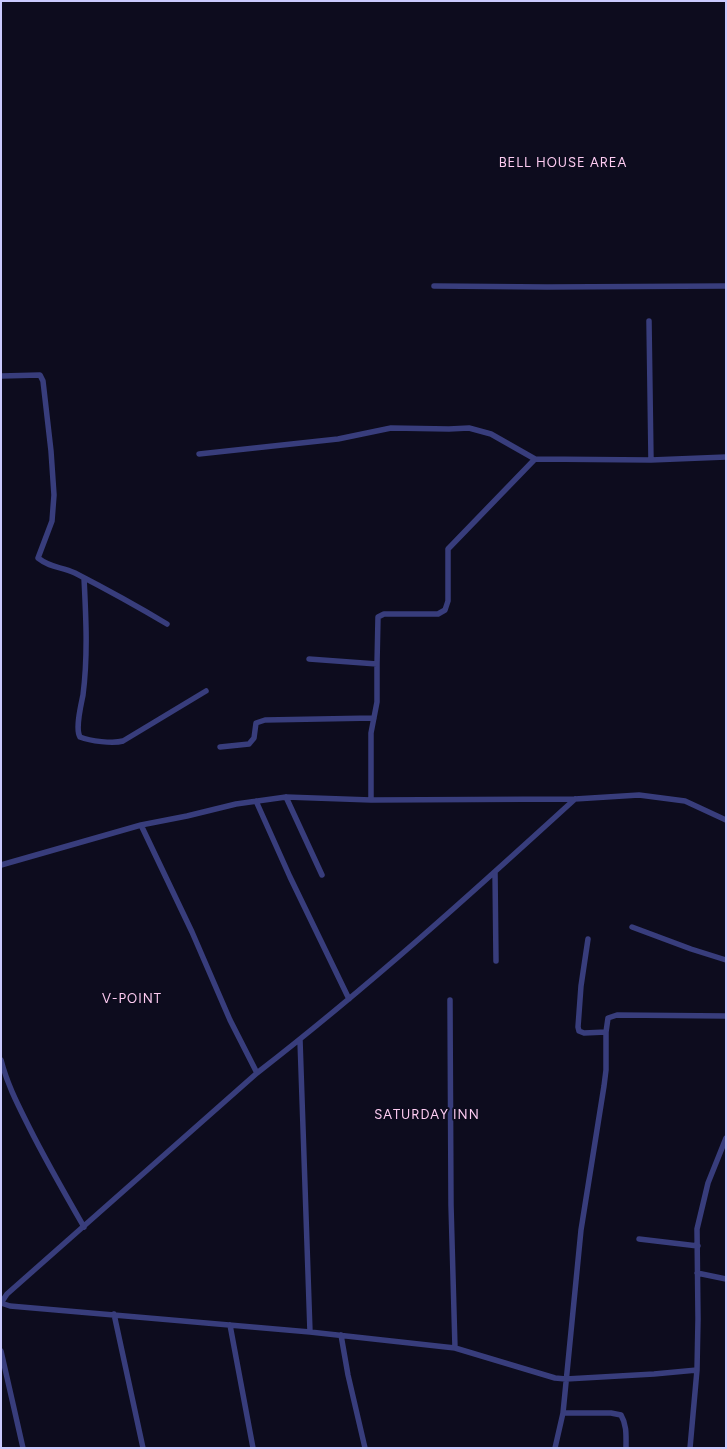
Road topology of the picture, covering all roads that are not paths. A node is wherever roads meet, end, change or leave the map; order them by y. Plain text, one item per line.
1 (434, 286) dead end
2 (726, 286) edge
3 (649, 321) dead end
4 (1, 376) edge
5 (199, 454) dead end
6 (726, 457) edge
7 (535, 460) junction
8 (651, 460) junction
9 (84, 578) junction
10 (167, 624) dead end
11 (309, 659) dead end
12 (377, 664) junction
13 (206, 691) dead end
14 (374, 718) junction
15 (220, 747) dead end
16 (286, 796) junction
17 (575, 799) junction
18 (371, 800) junction
19 (256, 801) junction
20 (726, 820) edge
21 (141, 825) junction
22 (1, 865) edge
23 (495, 872) junction
24 (322, 875) dead end
25 (632, 927) dead end
26 (588, 939) dead end
27 (726, 960) edge
28 (496, 961) dead end
29 (349, 999) junction
30 (450, 1000) dead end
31 (726, 1016) edge
32 (606, 1032) junction
33 (300, 1040) junction
34 (1, 1060) edge
35 (257, 1073) junction
36 (726, 1138) edge
37 (84, 1227) junction
38 (639, 1239) dead end
39 (698, 1246) junction
40 (697, 1273) junction
41 (726, 1279) edge
42 (1, 1303) edge
43 (114, 1314) junction
44 (230, 1325) junction
45 (310, 1332) junction
46 (341, 1335) junction
47 (455, 1348) junction
48 (1, 1351) edge
49 (697, 1370) junction
50 (566, 1379) junction
51 (563, 1413) junction
52 (23, 1448) edge
53 (143, 1448) edge
54 (253, 1448) edge
55 (365, 1448) edge
56 (555, 1448) edge
57 (626, 1448) edge
58 (690, 1448) edge

1 - 2 street
3 - 8 street
4 - 9 street
5 - 7 street
6 - 8 street
7 - 8 street
7 - 12 street
9 - 10 street
9 - 13 street
11 - 12 street
12 - 14 street
14 - 15 street
14 - 18 street
16 - 18 street
16 - 19 street
16 - 24 street
17 - 18 street
17 - 20 street
17 - 23 street
19 - 21 street
19 - 29 street
21 - 22 street
21 - 35 street
23 - 28 street
23 - 29 street
25 - 27 street
26 - 32 street
29 - 33 street
30 - 47 street
31 - 32 street
32 - 50 street
33 - 35 street
33 - 45 street
34 - 37 street
35 - 37 street
36 - 39 street
37 - 42 street
38 - 39 street
39 - 40 street
40 - 41 street
40 - 49 street
42 - 43 street
43 - 44 street
43 - 53 street
44 - 45 street
44 - 54 street
45 - 46 street
46 - 47 street
46 - 55 street
47 - 50 street
48 - 52 street
49 - 50 street
49 - 58 street
50 - 51 street
51 - 56 street
51 - 57 street

